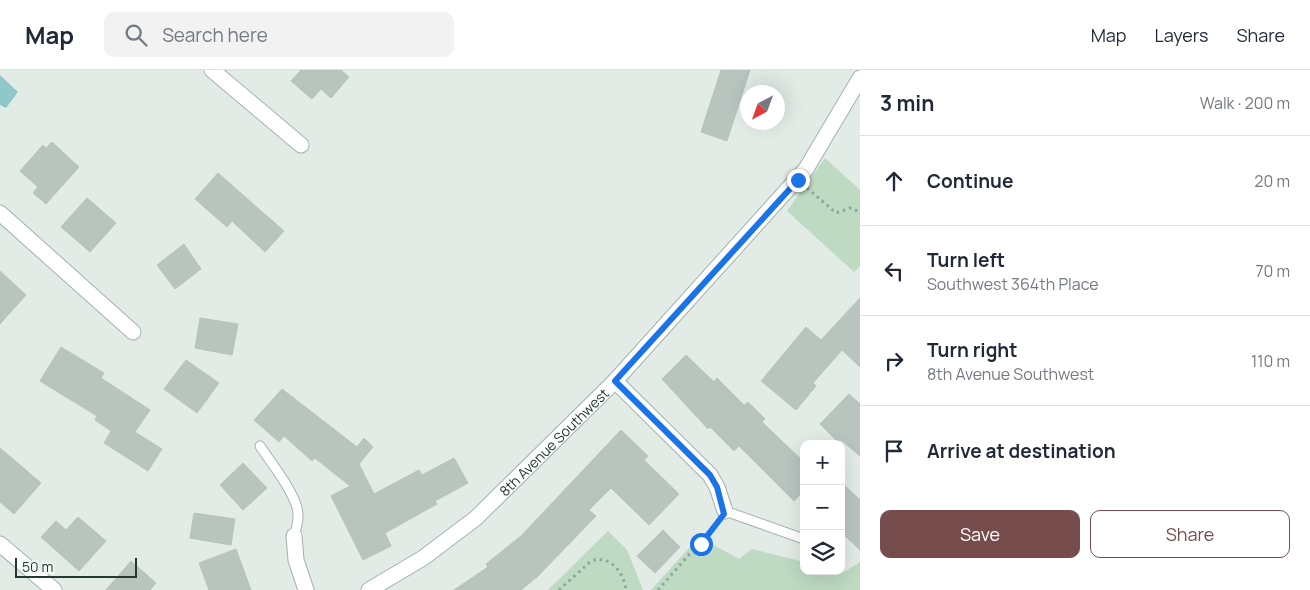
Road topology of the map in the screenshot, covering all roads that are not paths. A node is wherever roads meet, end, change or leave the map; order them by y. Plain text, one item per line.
1 (212, 70) edge
2 (860, 78) edge
3 (301, 145) dead end
4 (0, 213) edge
5 (133, 332) dead end
6 (615, 381) junction
7 (260, 446) dead end
8 (724, 511) joint
9 (294, 536) joint
10 (800, 538) edge
11 (0, 544) edge
12 (54, 590) edge
13 (306, 590) edge
14 (370, 590) edge

1 - 3 street
2 - 6 street, 8th Avenue Southwest
4 - 5 street
6 - 8 street
6 - 14 street, 8th Avenue Southwest
7 - 9 lane
8 - 10 lane
9 - 13 street
11 - 12 street

